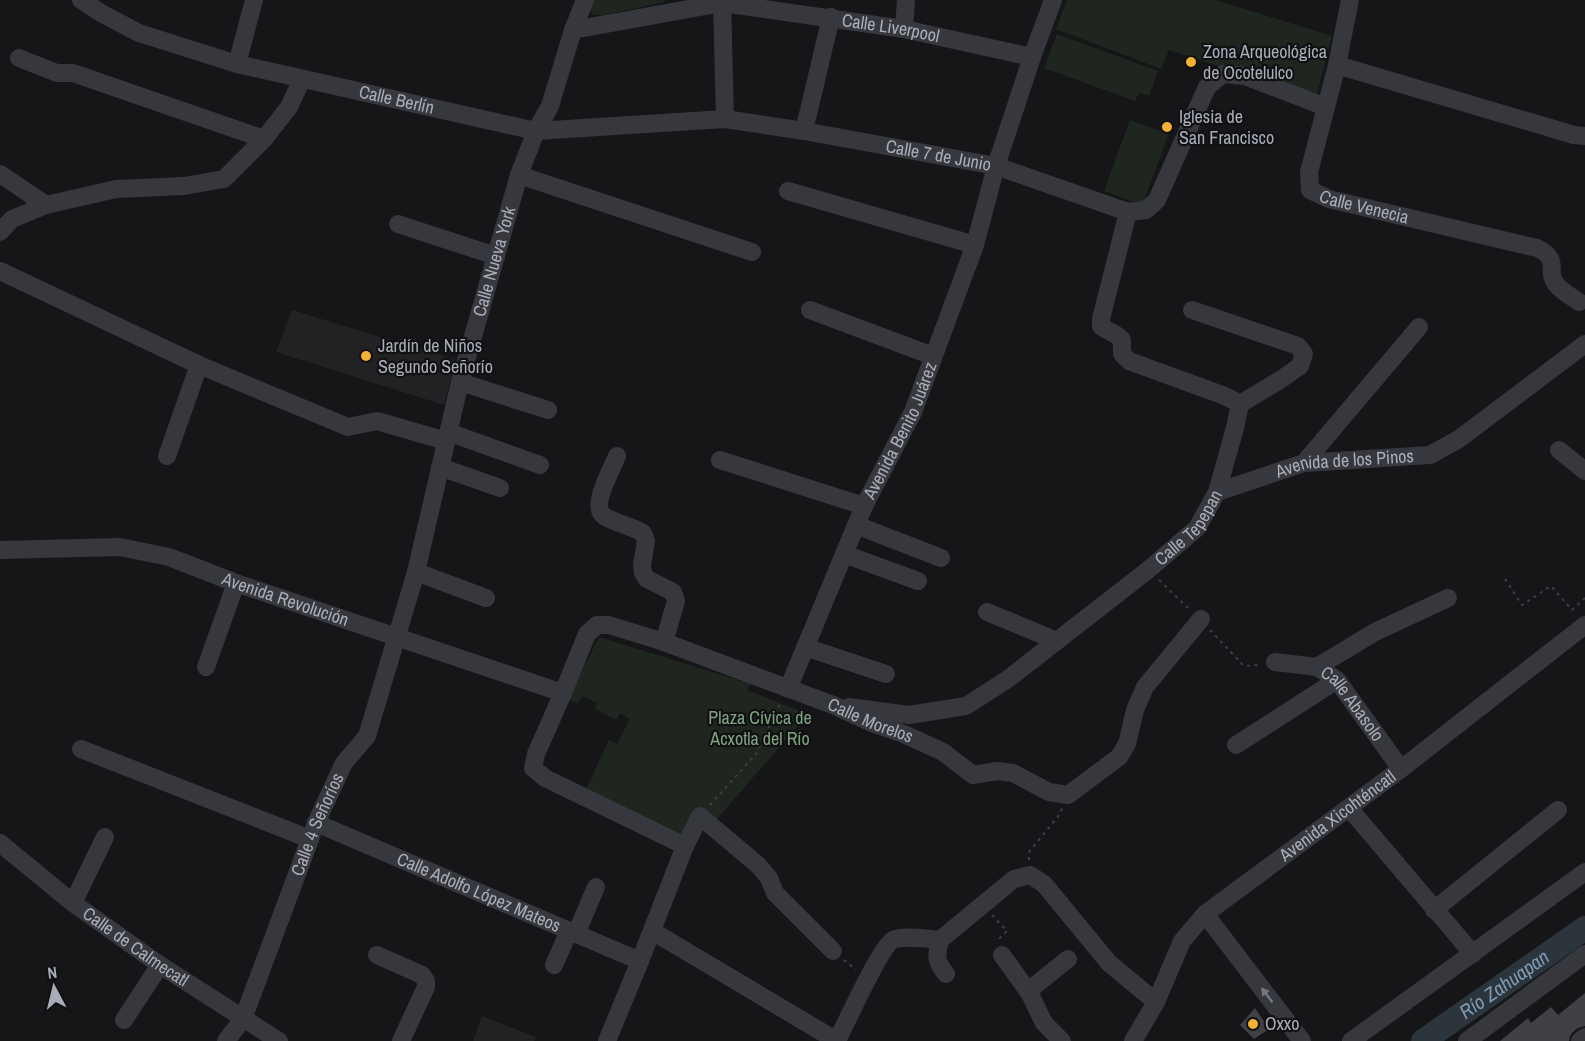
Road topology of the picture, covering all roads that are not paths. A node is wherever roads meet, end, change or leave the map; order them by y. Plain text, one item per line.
1 (81, 0) edge
2 (254, 0) edge
3 (585, 0) edge
4 (906, 0) edge
5 (1053, 0) edge
6 (1350, 0) edge
7 (722, 1) edge
8 (105, 7) edge
9 (831, 17) junction
10 (904, 29) junction
11 (573, 30) junction
12 (1032, 57) junction
13 (19, 58) dead end
14 (237, 64) junction
15 (1337, 65) junction
16 (302, 80) junction
17 (1326, 107) junction
18 (725, 119) junction
19 (536, 130) junction
20 (804, 131) junction
21 (1585, 136) edge
22 (264, 139) junction
23 (996, 166) junction
24 (0, 174) edge
25 (519, 175) junction
26 (788, 191) dead end
27 (46, 205) junction
28 (1128, 212) junction
29 (398, 224) dead end
30 (0, 232) edge
31 (975, 245) junction
32 (752, 252) dead end
33 (496, 256) junction
34 (0, 271) edge
35 (1579, 302) dead end
36 (810, 310) dead end
37 (1192, 310) dead end
38 (1419, 327) dead end
39 (1585, 344) edge
40 (933, 356) junction
41 (199, 365) junction
42 (460, 382) junction
43 (1240, 404) junction
44 (548, 410) dead end
45 (447, 437) junction
46 (1559, 450) dead end
47 (166, 456) dead end
48 (617, 456) dead end
49 (720, 460) dead end
50 (1304, 463) junction
51 (540, 465) dead end
52 (440, 467) junction
53 (1585, 471) edge
54 (500, 488) dead end
55 (1217, 492) junction
56 (864, 506) junction
57 (856, 525) junction
58 (0, 550) edge
59 (844, 554) junction
60 (941, 558) dead end
61 (416, 572) junction
62 (918, 581) dead end
63 (236, 583) junction
64 (486, 598) dead end
65 (1448, 598) dead end
66 (987, 612) dead end
67 (1201, 619) road end
68 (1585, 625) edge
69 (397, 636) junction
70 (1057, 641) junction
71 (664, 642) junction
72 (805, 647) junction
73 (1275, 662) road end
74 (206, 667) dead end
75 (1317, 667) junction
76 (886, 675) dead end
77 (1337, 680) junction
78 (788, 688) junction
79 (563, 693) junction
80 (833, 705) junction
81 (1236, 746) dead end
82 (81, 749) dead end
83 (1401, 769) junction
84 (1348, 808) junction
85 (1558, 810) dead end
86 (313, 831) junction
87 (105, 837) dead end
88 (0, 844) edge
89 (685, 846) junction
90 (1585, 872) edge
91 (596, 887) dead end
92 (73, 903) junction
93 (1434, 910) junction
94 (1205, 914) junction
95 (652, 931) junction
96 (572, 932) junction
97 (940, 940) junction
98 (833, 951) road end
99 (1473, 954) junction
100 (1585, 954) edge
101 (377, 955) dead end
102 (1002, 955) road end
103 (1068, 959) dead end
104 (640, 961) junction
105 (160, 965) junction
106 (554, 965) dead end
107 (946, 975) dead end
108 (1028, 991) junction
109 (1156, 1002) junction
110 (243, 1019) junction
111 (124, 1020) dead end
112 (1585, 1037) edge
113 (226, 1041) edge
114 (279, 1041) edge
115 (401, 1041) edge
116 (607, 1041) edge
117 (837, 1041) edge
118 (1062, 1041) edge
119 (1133, 1041) edge
120 (1302, 1041) edge
121 (1351, 1041) edge
122 (1467, 1041) edge
123 (1580, 1041) edge

1 - 8 street, Calle Berlín
2 - 14 street
3 - 11 street, Calle Nueva York
4 - 10 street
5 - 12 street, Avenida Benito Juárez
6 - 15 street, Calle Venecia
7 - 9 street, Calle Liverpool
7 - 11 street, Calle Liverpool
7 - 18 street
8 - 14 street, Calle Berlín
9 - 10 street, Calle Liverpool
9 - 20 street
10 - 12 street, Calle Liverpool
11 - 19 street, Calle Nueva York
12 - 23 street, Avenida Benito Juárez
13 - 22 street
14 - 16 street, Calle Berlín
15 - 17 street, Calle Venecia
15 - 21 street
16 - 19 street, Calle Berlín
16 - 22 street
17 - 28 street, Calle 7 de Junio
17 - 35 street, Calle Venecia
18 - 19 street, Calle Berlín
18 - 20 street, Calle 7 de Junio
19 - 25 street, Calle Nueva York
20 - 23 street, Calle 7 de Junio
22 - 27 street
23 - 28 street, Calle 7 de Junio
23 - 31 street, Avenida Benito Juárez
24 - 27 street
25 - 32 street
25 - 33 street, Calle Nueva York
26 - 31 street
27 - 30 street
28 - 43 street
29 - 33 street
31 - 40 street, Avenida Benito Juárez
33 - 42 street, Calle Nueva York
34 - 41 street
36 - 40 street
37 - 43 street
38 - 50 street
39 - 50 street, Avenida de los Pinos
40 - 56 street, Avenida Benito Juárez
41 - 45 street
41 - 47 street
42 - 44 street
42 - 45 street, Calle Nueva York
43 - 55 street, Calle Tepepan
45 - 51 street
45 - 52 street, Calle Nueva York
46 - 53 street
48 - 71 street
49 - 56 street
50 - 55 street, Avenida de los Pinos
52 - 54 street
52 - 61 street, Calle Nueva York
55 - 70 street, Calle Tepepan
56 - 57 street, Avenida Benito Juárez
57 - 59 street, Avenida Benito Juárez
57 - 60 street
58 - 63 street, Avenida Revolución
59 - 62 street
59 - 72 street, Avenida Benito Juárez
61 - 64 street
61 - 69 street, Calle Nueva York
63 - 69 street, Avenida Revolución
63 - 74 street
65 - 75 street
66 - 70 street
67 - 80 street, Calle Morelos
68 - 83 street, Avenida Xicohténcatl
69 - 79 street, Avenida Revolución
69 - 86 street, Calle 4 Señoríos
70 - 80 street, Calle Tepepan
71 - 78 street, Calle Morelos
71 - 79 street, Calle Morelos
72 - 76 street
72 - 78 street, Avenida Benito Juárez
73 - 75 street, Calle Abasolo
75 - 77 street, Calle Abasolo
77 - 81 street
77 - 83 street, Calle Abasolo
78 - 80 street, Calle Morelos
79 - 89 street
82 - 86 street, Calle Adolfo López Mateos
83 - 84 street, Avenida Xicohténcatl
84 - 93 street
84 - 94 street, Avenida Xicohténcatl
85 - 93 street
86 - 96 street, Calle Adolfo López Mateos
86 - 110 street, Calle 4 Señoríos
87 - 92 street
88 - 92 street, Calle de Calmecatl
89 - 95 street
89 - 98 street
90 - 99 street
91 - 96 street
92 - 105 street, Calle de Calmecatl
93 - 99 street
94 - 109 street, Avenida Xicohténcatl
120 -> 94 street
95 - 104 street
95 - 117 street
96 - 104 street, Calle Adolfo López Mateos
96 - 106 street
97 - 107 street
97 - 109 street
97 - 117 street
99 - 121 street
100 - 122 street
101 - 115 street
102 - 108 street
103 - 108 street
104 - 116 street
105 - 110 street, Calle de Calmecatl
105 - 111 street
108 - 118 street
109 - 119 street, Avenida Xicohténcatl
110 - 113 street, Calle 4 Señoríos
110 - 114 street, Calle de Calmecatl
112 - 123 street

